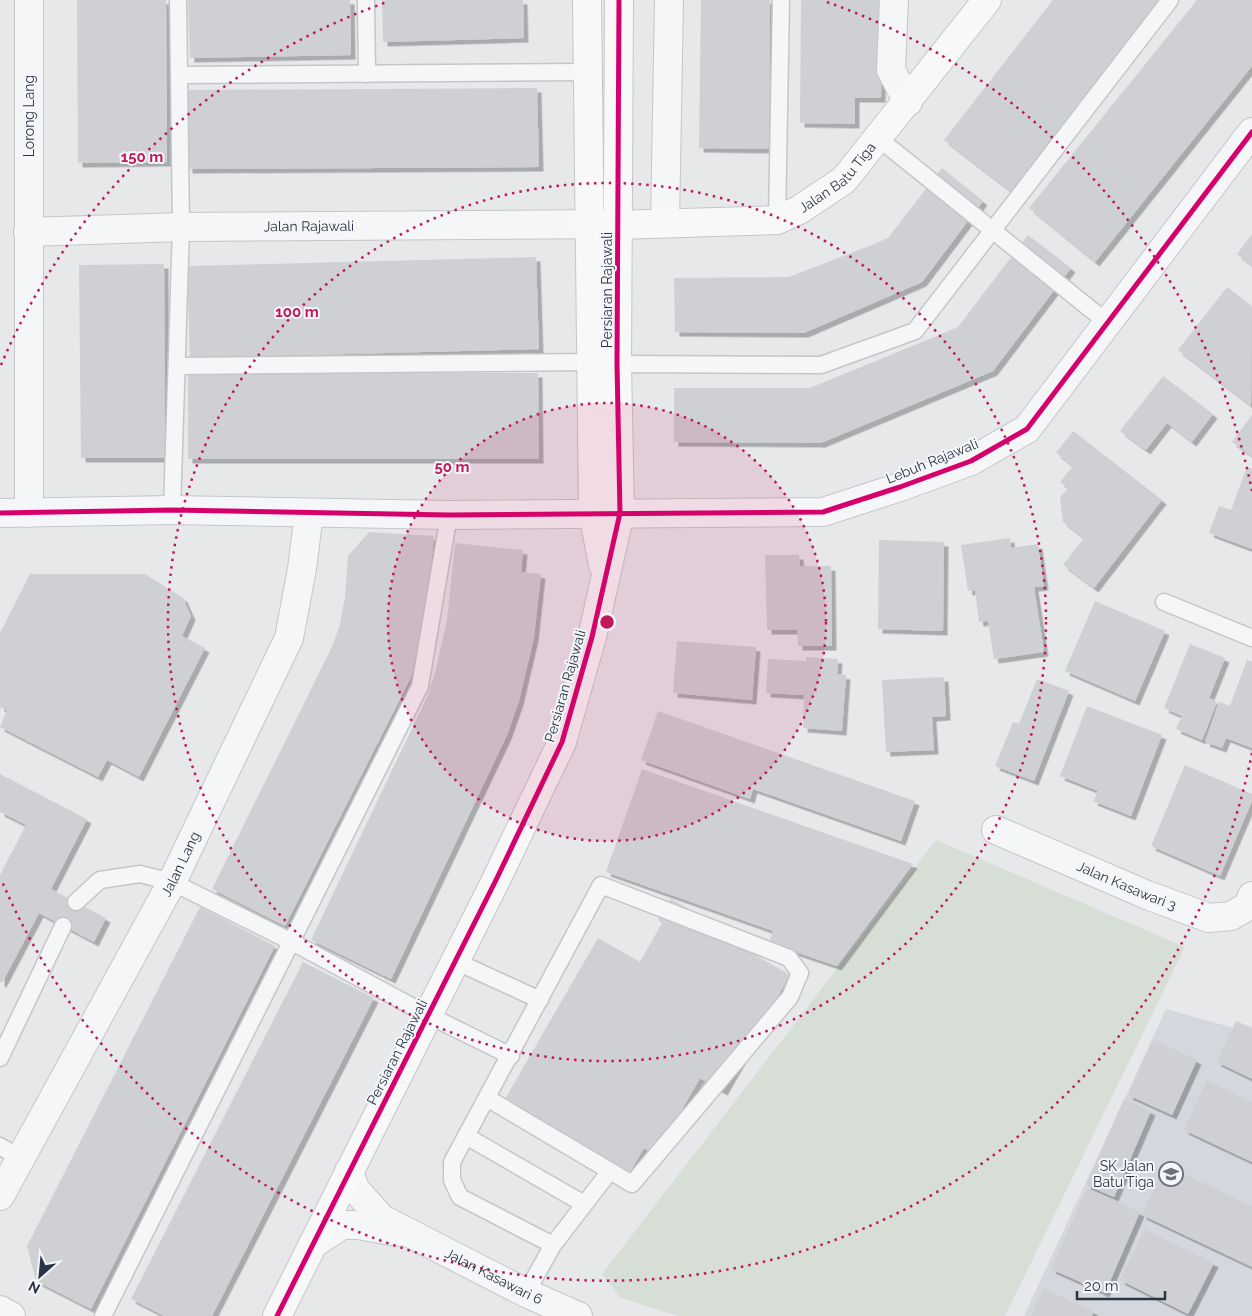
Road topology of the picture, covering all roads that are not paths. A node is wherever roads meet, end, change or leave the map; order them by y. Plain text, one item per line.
1 (30, 0) edge
2 (178, 0) edge
3 (366, 0) edge
4 (587, 0) edge
5 (619, 0) edge
6 (669, 0) edge
7 (781, 0) edge
8 (894, 0) edge
9 (987, 0) edge
10 (1170, 0) edge
11 (588, 72) junction
12 (367, 74) junction
13 (179, 75) junction
14 (908, 102) junction
15 (1252, 132) edge
16 (878, 138) junction
17 (777, 220) junction
18 (590, 223) junction
19 (665, 223) junction
20 (618, 224) junction
21 (180, 228) junction
22 (993, 231) junction
23 (28, 232) junction
24 (1108, 324) junction
25 (604, 363) junction
26 (177, 366) junction
27 (172, 510) junction
28 (0, 513) edge
29 (29, 513) junction
30 (309, 513) junction
31 (593, 513) junction
32 (620, 513) junction
33 (449, 515) junction
34 (604, 574) junction
35 (1164, 602) dead end
36 (1252, 638) edge
37 (996, 830) dead end
38 (172, 882) junction
39 (1252, 896) edge
40 (76, 902) dead end
41 (63, 926) dead end
42 (292, 942) junction
43 (455, 961) junction
44 (540, 1000) junction
45 (428, 1015) junction
46 (511, 1056) junction
47 (0, 1058) edge
48 (487, 1098) junction
49 (466, 1136) junction
50 (10, 1153) edge
51 (349, 1171) junction
52 (610, 1171) junction
53 (0, 1196) edge
54 (584, 1204) junction
55 (411, 1235) junction
56 (313, 1244) junction
57 (553, 1245) junction
58 (526, 1293) junction
59 (0, 1310) edge
60 (11, 1316) edge
61 (104, 1316) edge
62 (276, 1316) edge
63 (578, 1316) edge

1 - 23 street, Lorong Lang
2 - 13 lane
3 - 12 lane
4 - 11 street, Persiaran Rajawali
5 - 20 street, Persiaran Rajawali
6 - 19 street
7 - 17 lane
8 - 14 street
9 - 14 street, Jalan Batu Tiga
10 - 22 lane
11 - 12 lane
11 - 18 street, Persiaran Rajawali
12 - 13 lane
13 - 21 lane
14 - 16 street, Jalan Batu Tiga
15 - 24 street, Lebuh Rajawali
16 - 17 street, Jalan Batu Tiga
16 - 22 lane
17 - 19 street, Jalan Batu Tiga
18 - 20 street, Jalan Rajawali
18 - 21 street, Jalan Rajawali
18 - 25 street, Persiaran Rajawali
19 - 20 street, Jalan Batu Tiga
20 - 25 street, Persiaran Rajawali
21 - 23 street, Jalan Rajawali
21 - 26 lane
22 - 24 lane
22 - 25 lane
23 - 29 street, Lorong Lang
24 - 32 street, Lebuh Rajawali
25 - 26 lane
25 - 31 street, Persiaran Rajawali
25 - 32 street, Persiaran Rajawali
26 - 27 lane
27 - 29 street, Lebuh Rajawali
27 - 30 street, Lebuh Rajawali
28 - 29 street
30 - 33 street, Lebuh Rajawali
30 - 38 street, Jalan Lang
31 - 32 street, Lebuh Rajawali
31 - 33 street, Lebuh Rajawali
31 - 34 street, Persiaran Rajawali
32 - 34 street, Persiaran Rajawali
33 - 42 lane
34 - 43 street, Persiaran Rajawali
35 - 36 lane
37 - 39 street, Jalan Kasawari 3
38 - 40 lane
38 - 42 lane
38 - 50 street, Jalan Lang
41 - 47 lane
42 - 45 lane
42 - 61 lane
43 - 44 lane
43 - 45 street, Persiaran Rajawali
44 - 46 lane
44 - 52 lane
45 - 46 lane
45 - 51 street, Persiaran Rajawali
46 - 48 lane
48 - 49 lane
48 - 52 lane
49 - 54 lane
49 - 57 lane
50 - 53 street, Jalan Lang
51 - 55 street
51 - 56 street, Persiaran Rajawali
52 - 54 lane
54 - 57 lane
55 - 56 street
55 - 58 street, Jalan Kasawari 6
56 - 62 street, Persiaran Rajawali
57 - 58 lane
58 - 63 street, Jalan Kasawari 6
59 - 60 street

